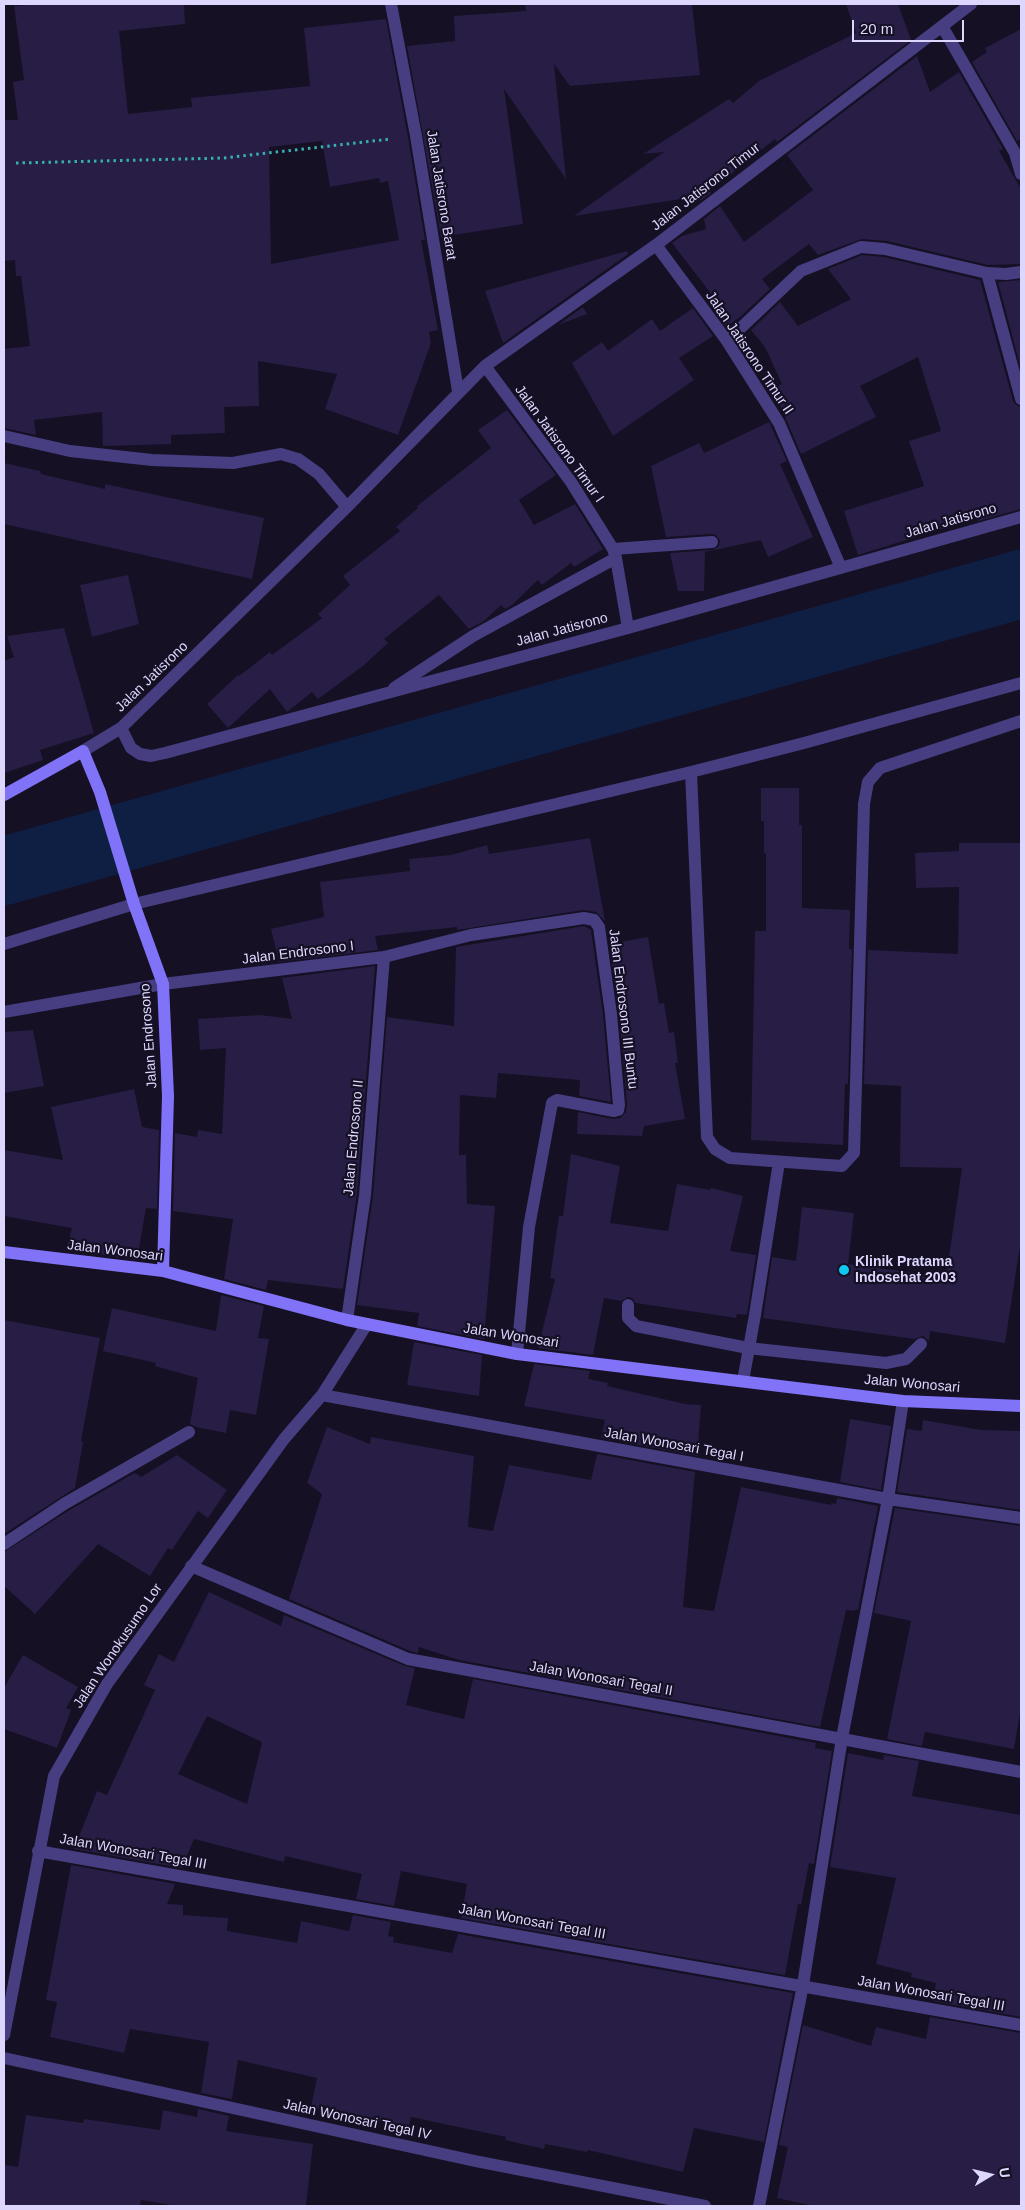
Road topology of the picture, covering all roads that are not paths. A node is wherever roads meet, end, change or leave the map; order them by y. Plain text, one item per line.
1 (391, 4) edge
2 (971, 4) edge
3 (942, 26) junction
4 (1021, 174) edge
5 (656, 245) junction
6 (1021, 272) edge
7 (987, 273) junction
8 (727, 341) junction
9 (484, 366) junction
10 (458, 391) junction
11 (1021, 398) edge
12 (4, 436) edge
13 (347, 507) junction
14 (1021, 517) edge
15 (712, 542) dead end
16 (614, 553) junction
17 (841, 568) junction
18 (628, 628) junction
19 (1021, 683) edge
20 (385, 694) junction
21 (1021, 721) edge
22 (121, 728) junction
23 (83, 751) junction
24 (691, 772) junction
25 (4, 795) edge
26 (134, 904) junction
27 (594, 920) joint
28 (4, 944) edge
29 (384, 958) junction
30 (163, 984) junction
31 (4, 1012) edge
32 (779, 1162) junction
33 (4, 1252) edge
34 (163, 1271) junction
35 (628, 1305) dead end
36 (348, 1320) junction
37 (368, 1324) junction
38 (921, 1344) dead end
39 (748, 1348) junction
40 (517, 1354) junction
41 (743, 1381) junction
42 (322, 1396) junction
43 (903, 1401) junction
44 (1021, 1406) edge
45 (189, 1432) dead end
46 (888, 1499) junction
47 (1021, 1518) edge
48 (4, 1544) edge
49 (190, 1566) junction
50 (842, 1738) junction
51 (1021, 1772) edge
52 (38, 1851) junction
53 (803, 1985) junction
54 (1021, 2025) edge
55 (4, 2035) edge
56 (4, 2058) edge
57 (705, 2206) edge
58 (759, 2206) edge

1 - 10 street, Jalan Jatisrono Barat
2 - 3 street, Jalan Jatisrono Timur
3 - 4 street
3 - 5 street, Jalan Jatisrono Timur
5 - 8 street, Jalan Jatisrono Timur II
5 - 9 street, Jalan Jatisrono Timur
6 - 7 street
7 - 8 street
7 - 11 street
8 - 17 street, Jalan Jatisrono Timur II
9 - 10 street, Jalan Jatisrono Timur
9 - 16 street, Jalan Jatisrono Timur I
10 - 13 street, Jalan Jatisrono
12 - 13 street
13 - 22 street, Jalan Jatisrono
14 - 17 street, Jalan Jatisrono
15 - 16 street
16 - 18 street, Jalan Jatisrono Timur I
16 - 20 street
17 - 18 street, Jalan Jatisrono
18 - 20 street, Jalan Jatisrono
19 - 24 street
20 - 22 street, Jalan Jatisrono
21 - 32 street
22 - 23 street, Jalan Jatisrono
23 - 25 main road
23 - 26 main road, Jalan Endrosono
24 - 26 street
24 - 32 street
26 - 28 street
26 - 30 main road, Jalan Endrosono
27 - 29 street, Jalan Endrosono I
27 - 40 street, Jalan Endrosono III Buntu
29 - 30 street, Jalan Endrosono I
29 - 36 street, Jalan Endrosono II
30 - 31 street, Jalan Endrosono I
30 - 34 main road, Jalan Endrosono
32 - 39 street
33 - 34 main road, Jalan Wonosari
34 - 36 main road, Jalan Wonosari
35 - 39 street
36 - 37 main road, Jalan Wonosari
37 - 40 main road, Jalan Wonosari
37 - 42 street, Jalan Wonokusumo Lor
38 - 39 street
39 - 41 street
40 - 41 main road, Jalan Wonosari
41 - 43 main road, Jalan Wonosari
42 - 46 street, Jalan Wonosari Tegal I
42 - 49 street, Jalan Wonokusumo Lor
43 - 44 main road, Jalan Wonosari
43 - 46 street
45 - 48 street
46 - 47 street, Jalan Wonosari Tegal I
46 - 50 street
49 - 50 street, Jalan Wonosari Tegal II
49 - 52 street, Jalan Wonokusumo Lor
50 - 51 street, Jalan Wonosari Tegal II
50 - 53 street
52 - 53 street, Jalan Wonosari Tegal III
52 - 55 street, Jalan Wonokusumo Lor
53 - 54 street, Jalan Wonosari Tegal III
53 - 58 street
56 - 57 street, Jalan Wonosari Tegal IV

